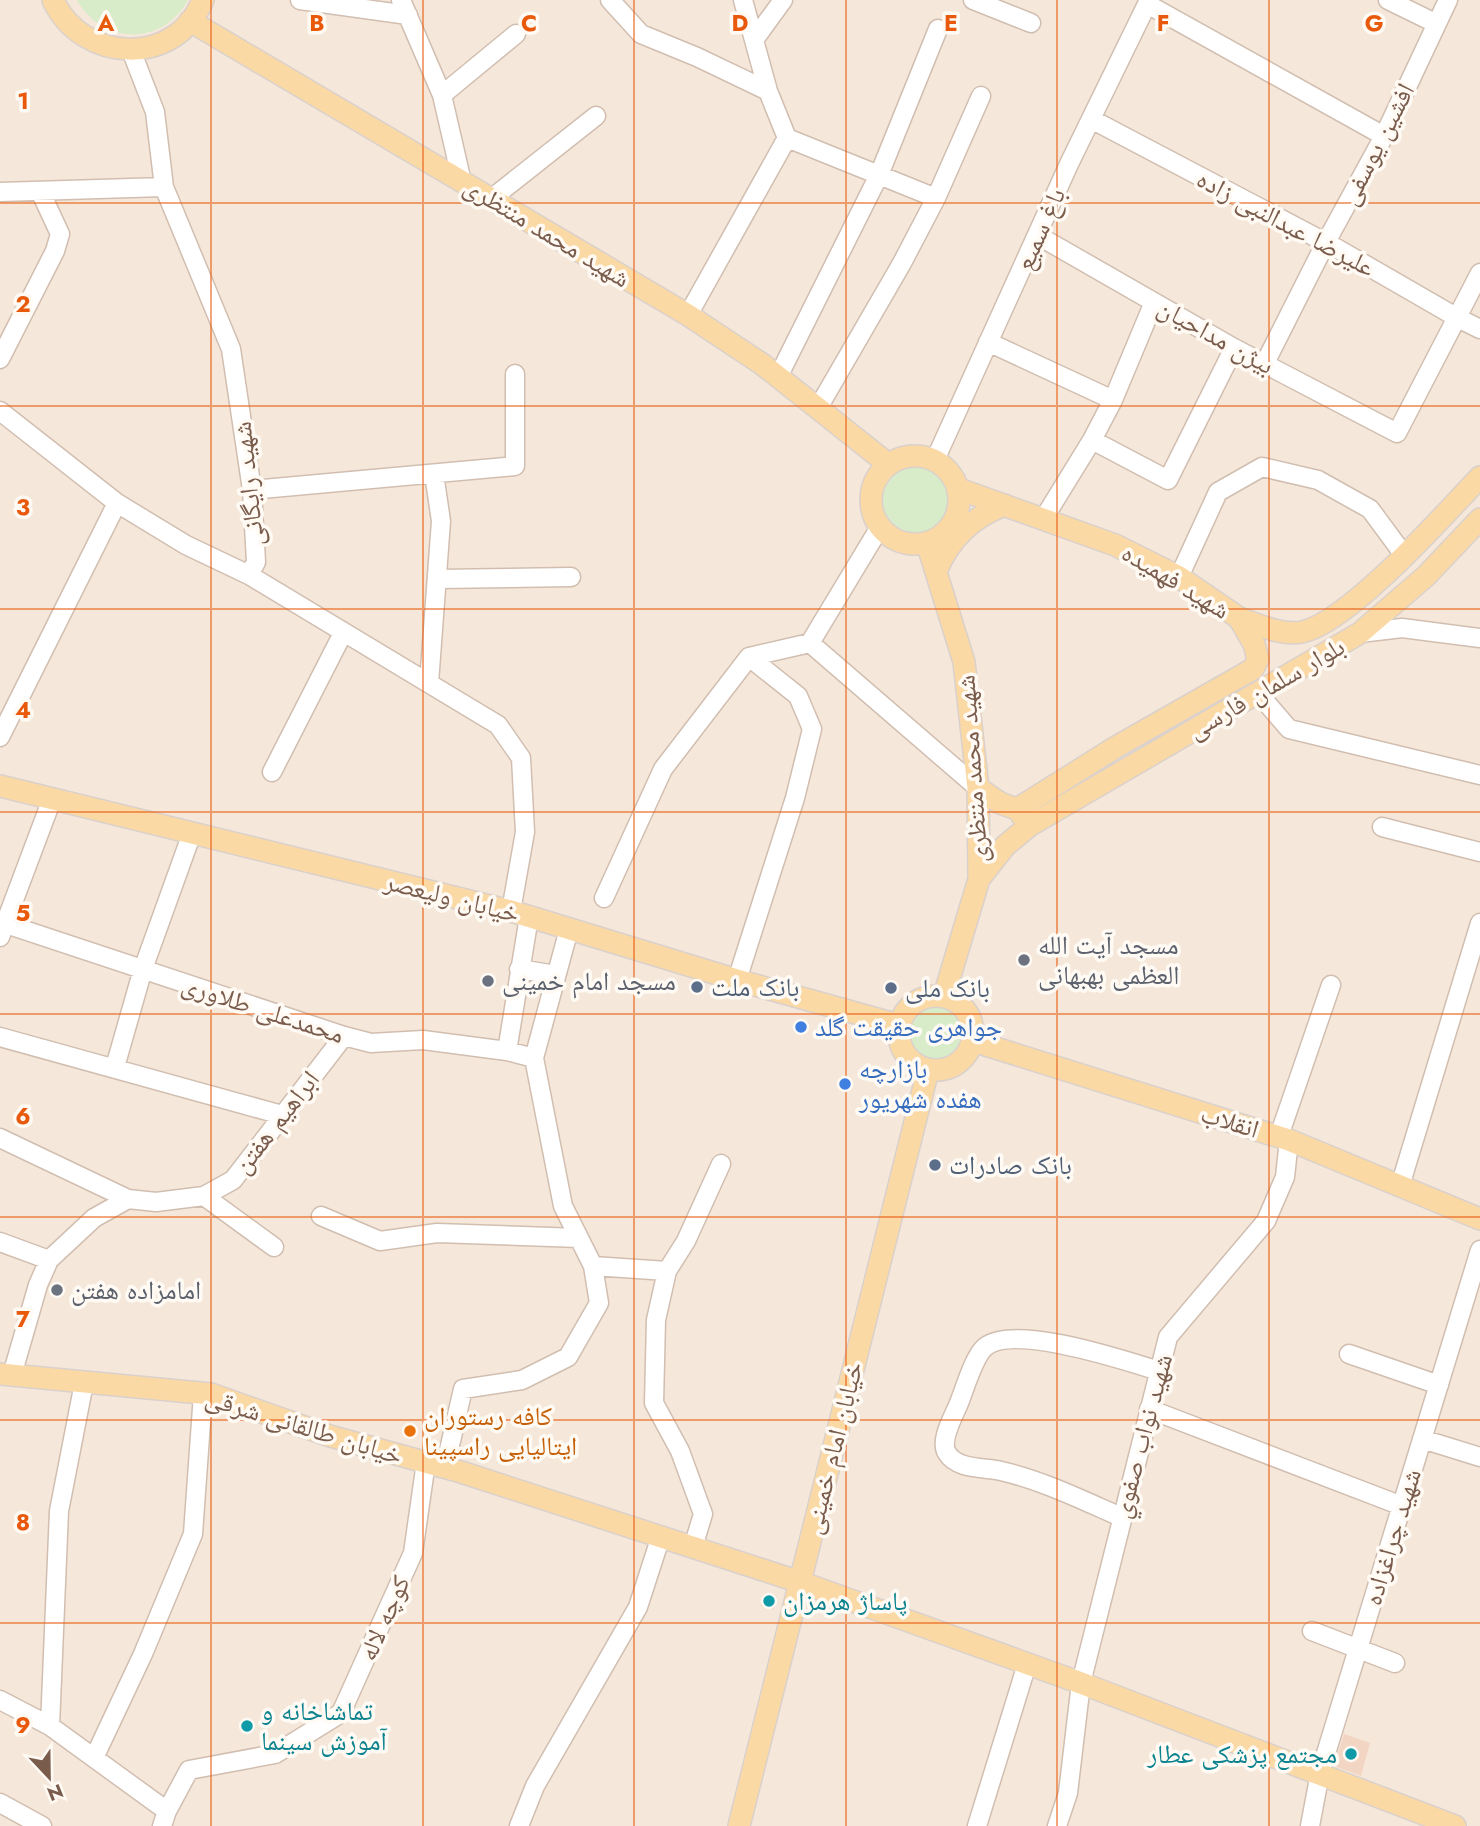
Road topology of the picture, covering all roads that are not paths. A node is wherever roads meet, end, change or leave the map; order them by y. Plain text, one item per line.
1 (53, 0) edge
2 (203, 0) edge
3 (300, 0) edge
4 (610, 0) edge
5 (743, 0) edge
6 (783, 0) edge
7 (973, 0) edge
8 (1388, 0) edge
9 (1448, 0) edge
10 (1148, 2) edge
11 (405, 8) edge
12 (190, 21) junction
13 (1031, 23) dead end
14 (1435, 23) junction
15 (938, 29) dead end
16 (516, 34) dead end
17 (754, 40) junction
18 (131, 50) junction
19 (768, 91) junction
20 (442, 95) junction
21 (981, 96) dead end
22 (596, 116) dead end
23 (1091, 119) junction
24 (1384, 136) junction
25 (787, 138) junction
26 (879, 175) junction
27 (462, 182) junction
28 (164, 187) junction
29 (40, 191) junction
30 (0, 192) edge
31 (936, 198) junction
32 (491, 199) junction
33 (1037, 235) junction
34 (1325, 244) junction
35 (1480, 273) edge
36 (1154, 302) junction
37 (688, 315) junction
38 (1456, 317) junction
39 (1480, 329) edge
40 (988, 342) junction
41 (1234, 348) junction
42 (0, 359) edge
43 (1265, 363) junction
44 (515, 374) dead end
45 (778, 377) junction
46 (1112, 400) junction
47 (818, 408) junction
48 (0, 411) edge
49 (1092, 440) junction
50 (935, 460) junction
51 (888, 464) junction
52 (434, 474) junction
53 (1480, 477) edge
54 (959, 489) junction
55 (252, 490) junction
56 (117, 503) junction
57 (1005, 505) junction
58 (1044, 518) junction
59 (880, 527) junction
60 (1475, 532) edge
61 (927, 543) junction
62 (1404, 555) junction
63 (936, 572) junction
64 (249, 575) junction
65 (571, 577) dead end
66 (1179, 577) junction
67 (438, 579) junction
68 (1239, 618) junction
69 (344, 633) junction
70 (1360, 633) junction
71 (1480, 638) edge
72 (810, 643) junction
73 (749, 657) junction
74 (429, 682) junction
75 (1258, 693) junction
76 (0, 737) edge
77 (272, 772) dead end
78 (1480, 775) edge
79 (0, 786) edge
80 (978, 788) junction
81 (52, 799) junction
82 (1023, 818) junction
83 (1382, 827) dead end
84 (192, 833) junction
85 (1480, 852) edge
86 (979, 879) junction
87 (604, 898) dead end
88 (520, 914) junction
89 (1480, 923) edge
90 (2, 927) edge
91 (569, 929) junction
92 (519, 968) junction
93 (143, 969) junction
94 (556, 975) junction
95 (737, 979) junction
96 (1331, 985) dead end
97 (944, 996) junction
98 (899, 1025) junction
99 (344, 1036) junction
100 (0, 1037) edge
101 (973, 1041) junction
102 (507, 1051) junction
103 (534, 1058) junction
104 (115, 1067) junction
105 (928, 1070) junction
106 (282, 1115) junction
107 (0, 1138) edge
108 (1284, 1138) junction
109 (721, 1164) dead end
110 (1400, 1186) junction
111 (204, 1196) junction
112 (128, 1199) junction
113 (321, 1216) dead end
114 (1480, 1219) edge
115 (579, 1238) junction
116 (0, 1242) edge
117 (274, 1247) dead end
118 (1480, 1250) edge
119 (49, 1260) junction
120 (593, 1266) junction
121 (667, 1271) junction
122 (1349, 1354) dead end
123 (1159, 1371) junction
124 (6, 1375) edge
125 (84, 1383) junction
126 (1439, 1385) junction
127 (203, 1394) junction
128 (1149, 1409) junction
129 (1422, 1439) junction
130 (1480, 1457) edge
131 (436, 1465) junction
132 (1402, 1506) junction
133 (1121, 1517) junction
134 (661, 1536) junction
135 (693, 1546) junction
136 (800, 1583) junction
137 (1312, 1631) dead end
138 (1358, 1648) junction
139 (1395, 1663) dead end
140 (1027, 1664) junction
141 (1081, 1684) junction
142 (0, 1700) edge
143 (50, 1726) junction
144 (94, 1758) junction
145 (1320, 1773) junction
146 (0, 1803) edge
147 (164, 1819) edge
148 (42, 1826) edge
149 (519, 1826) edge
150 (738, 1826) edge
151 (977, 1826) edge
152 (1057, 1826) edge
153 (1310, 1826) edge
154 (1455, 1826) edge

1 - 18 main road
2 - 12 main road
3 - 11 street
4 - 19 street
5 - 17 street
6 - 17 street
7 - 13 street
8 - 14 street
9 - 14 street, افشین یوسفی
10 - 23 street, باغ سمیع
10 - 24 street
11 - 20 street
12 - 18 main road
12 - 27 main road, شهید محمد منتظری
14 - 24 street, افشین یوسفی
15 - 26 street
16 - 20 street
17 - 19 street
18 - 28 street, شهید رایگانی
19 - 25 street
20 - 27 street
21 - 31 street
22 - 32 street
23 - 33 street, باغ سمیع
23 - 34 street, علیرضا عبدالنبی زاده
24 - 34 street, افشین یوسفی
25 - 26 street
25 - 37 street
26 - 31 street
26 - 45 street
27 - 32 main road, شهید محمد منتظری
28 - 29 street
28 - 55 street, شهید رایگانی
29 - 30 street
29 - 42 street
31 - 47 street
32 - 37 main road, شهید محمد منتظری
33 - 36 street, بیژن مداحیان
33 - 40 street, باغ سمیع
34 - 38 street, علیرضا عبدالنبی زاده
34 - 43 street, افشین یوسفی
35 - 38 street
36 - 41 street, بیژن مداحیان
36 - 46 street
37 - 45 main road, شهید محمد منتظری
38 - 39 street, علیرضا عبدالنبی زاده
38 - 43 street, بیژن مداحیان
40 - 46 street
40 - 50 street, باغ سمیع
41 - 43 street, بیژن مداحیان
41 - 49 street
44 - 52 street
45 - 47 main road, شهید محمد منتظری
46 - 49 street
47 - 51 main road, شهید محمد منتظری
48 - 56 street
49 - 58 street
50 - 51 main road
50 - 54 main road
51 - 59 main road
52 - 55 street
52 - 67 street
53 - 62 main road, بلوار سلمان فارسی
54 - 57 main road, شهید فهمیده
54 - 61 main road
55 - 64 street, شهید رایگانی
56 - 64 street
56 - 76 street
57 - 58 main road, شهید فهمیده
57 - 63 main road
58 - 66 main road, شهید فهمیده
59 - 61 main road
59 - 72 street
60 - 70 main road, بلوار سلمان فارسی
61 - 63 main road, شهید محمد منتظری
62 - 66 street
62 - 68 main road, بلوار سلمان فارسی
63 - 80 main road, شهید محمد منتظری
64 - 69 street, شهید رایگانی
65 - 67 street
66 - 68 main road, شهید فهمیده
67 - 74 street
68 - 82 main road, شهید فهمیده
69 - 74 street, شهید رایگانی
69 - 77 street
70 - 71 street
70 - 75 main road, بلوار سلمان فارسی
72 - 73 street
72 - 80 street
73 - 87 street
73 - 95 street
74 - 88 street, شهید رایگانی
75 - 78 street
75 - 82 main road, بلوار سلمان فارسی
79 - 81 main road, خیابان ولیعصر
80 - 82 main road
80 - 86 main road, شهید محمد منتظری
81 - 84 main road, خیابان ولیعصر
81 - 90 street
82 - 86 main road
83 - 85 street
84 - 88 main road, خیابان ولیعصر
84 - 93 street
86 - 97 main road, شهید محمد منتظری
88 - 91 main road, خیابان ولیعصر
88 - 92 street, شهید رایگانی
89 - 110 street
90 - 93 street, محمدعلی طلاوری
91 - 94 street
91 - 95 main road, خیابان ولیعصر
92 - 94 street
92 - 102 street, شهید رایگانی
93 - 99 street, محمدعلی طلاوری
93 - 104 street
94 - 103 street
95 - 98 main road, خیابان ولیعصر
96 - 108 street, شهید نواب صفوي
97 - 98 main road
97 - 101 main road
98 - 105 main road
99 - 102 street, محمدعلی طلاوری
99 - 106 street, ابراهیم هفتن
100 - 104 street
101 - 105 main road
101 - 108 main road, انقلاب
102 - 103 street, محمدعلی طلاوری
103 - 115 street
104 - 106 street
105 - 136 main road, خیابان امام خمینی
106 - 111 street, ابراهیم هفتن
107 - 112 street
108 - 110 main road, انقلاب
108 - 123 street, شهید نواب صفوي
109 - 121 street
110 - 114 main road, انقلاب
111 - 112 street, ابراهیم هفتن
111 - 117 street
112 - 119 street
113 - 115 street
115 - 120 street
116 - 119 street
118 - 126 street, شهید چراغزاده
119 - 124 street
120 - 121 street
120 - 131 street
121 - 135 street
122 - 126 street
123 - 128 street, شهید نواب صفوي
123 - 133 street
124 - 125 main road, خیابان طالقانی شرقی
125 - 127 main road, خیابان طالقانی شرقی
125 - 143 street
126 - 129 street, شهید چراغزاده
127 - 131 main road, خیابان طالقانی شرقی
127 - 144 street
128 - 132 street
128 - 133 street, شهید نواب صفوي
129 - 130 street
129 - 132 street, شهید چراغزاده
131 - 134 main road, خیابان طالقانی شرقی
131 - 147 street, کوچه لاله
132 - 138 street, شهید چراغزاده
133 - 141 street, شهید نواب صفوي
134 - 135 main road, خیابان طالقانی شرقی
134 - 149 street
135 - 136 main road, خیابان طالقانی شرقی
136 - 140 main road, خیابان طالقانی شرقی
136 - 150 main road, خیابان امام خمینی
137 - 138 street
138 - 139 street
138 - 145 street, شهید چراغزاده
140 - 141 main road, خیابان طالقانی شرقی
140 - 151 street
141 - 145 main road, خیابان طالقانی شرقی
141 - 152 street, شهید نواب صفوي
142 - 143 street
143 - 144 street
144 - 147 street
145 - 153 street, شهید چراغزاده
145 - 154 main road, خیابان طالقانی شرقی
146 - 148 street

